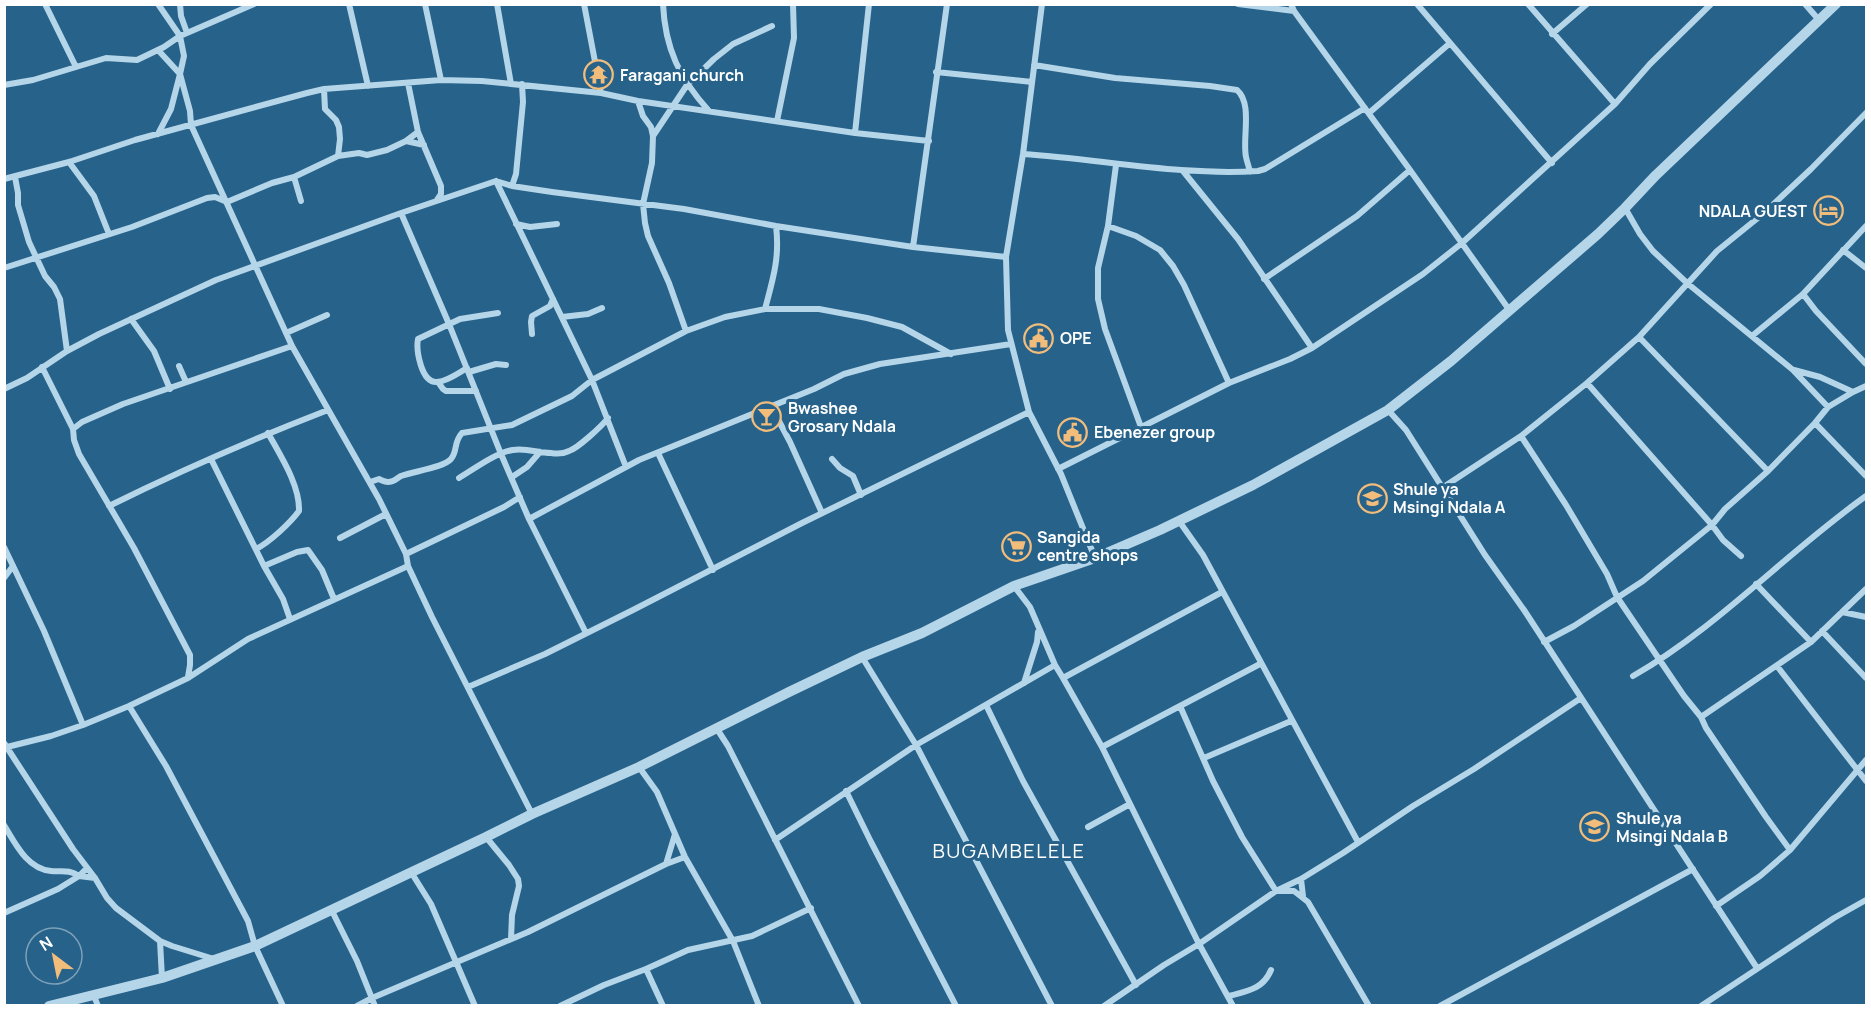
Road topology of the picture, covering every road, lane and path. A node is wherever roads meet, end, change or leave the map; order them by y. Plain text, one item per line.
1 (45, 4) edge
2 (158, 4) edge
3 (180, 4) edge
4 (349, 4) edge
5 (425, 4) edge
6 (497, 4) edge
7 (584, 4) edge
8 (663, 4) edge
9 (793, 4) edge
10 (869, 4) edge
11 (947, 4) edge
12 (1042, 4) edge
13 (1238, 4) edge
14 (1417, 4) edge
15 (1528, 4) edge
16 (1587, 4) edge
17 (1711, 4) edge
18 (1805, 4) edge
19 (1836, 4) edge
20 (254, 5) edge
21 (1273, 7) edge
22 (1293, 8) edge
23 (1820, 21) junction
24 (772, 26) dead end
25 (187, 33) junction
26 (1552, 34) junction
27 (180, 36) junction
28 (1449, 44) junction
29 (158, 50) junction
30 (1034, 65) junction
31 (76, 67) junction
32 (936, 72) junction
33 (180, 74) junction
34 (441, 80) junction
35 (1032, 82) junction
36 (408, 83) junction
37 (4, 84) edge
38 (511, 84) junction
39 (522, 84) junction
40 (687, 85) junction
41 (368, 86) junction
42 (324, 89) junction
43 (601, 93) junction
44 (638, 101) junction
45 (1615, 104) junction
46 (672, 107) junction
47 (1367, 111) junction
48 (710, 112) junction
49 (1866, 113) edge
50 (777, 121) junction
51 (191, 125) junction
52 (418, 132) junction
53 (855, 133) junction
54 (158, 134) junction
55 (653, 136) junction
56 (406, 141) junction
57 (929, 141) junction
58 (424, 145) junction
59 (1023, 154) junction
60 (338, 156) junction
61 (69, 162) junction
62 (1552, 163) junction
63 (1116, 165) junction
64 (1410, 170) junction
65 (1183, 171) junction
66 (1250, 172) junction
67 (15, 177) junction
68 (294, 177) junction
69 (4, 179) edge
70 (496, 182) junction
71 (512, 186) junction
72 (301, 201) dead end
73 (437, 201) junction
74 (227, 202) junction
75 (643, 204) junction
76 (1626, 208) junction
77 (401, 213) junction
78 (516, 224) junction
79 (557, 224) dead end
80 (776, 226) junction
81 (1108, 226) junction
82 (1866, 226) edge
83 (108, 234) junction
84 (1462, 243) junction
85 (913, 247) junction
86 (1844, 249) junction
87 (35, 257) junction
88 (1006, 257) junction
89 (254, 265) junction
90 (4, 267) edge
91 (1866, 268) edge
92 (1264, 279) junction
93 (1687, 283) junction
94 (1803, 294) junction
95 (553, 298) junction
96 (602, 309) dead end
97 (765, 309) junction
98 (1510, 311) junction
99 (498, 313) dead end
100 (327, 315) dead end
101 (562, 317) junction
102 (131, 319) junction
103 (450, 324) junction
104 (686, 331) junction
105 (286, 333) junction
106 (532, 334) dead end
107 (1752, 336) junction
108 (1639, 338) junction
109 (1011, 344) junction
110 (292, 346) junction
111 (1312, 348) junction
112 (67, 351) junction
113 (951, 354) junction
114 (1866, 364) edge
115 (506, 365) dead end
116 (179, 366) dead end
117 (42, 367) junction
118 (468, 370) junction
119 (1793, 370) junction
120 (592, 380) junction
121 (186, 382) junction
122 (438, 382) junction
123 (1230, 383) junction
124 (1587, 383) junction
125 (1866, 386) edge
126 (4, 388) edge
127 (170, 389) junction
128 (476, 392) junction
129 (1853, 392) junction
130 (771, 406) junction
131 (1828, 406) junction
132 (327, 410) junction
133 (1388, 410) junction
134 (1029, 412) junction
135 (608, 418) junction
136 (1815, 423) junction
137 (1141, 427) junction
138 (490, 428) junction
139 (73, 429) junction
140 (268, 433) junction
141 (1521, 436) junction
142 (540, 452) junction
143 (658, 453) junction
144 (501, 454) junction
145 (211, 459) junction
146 (832, 459) dead end
147 (626, 467) junction
148 (1058, 469) junction
149 (1768, 471) junction
150 (1866, 476) edge
151 (512, 477) junction
152 (459, 478) dead end
153 (370, 482) junction
154 (1442, 488) junction
155 (861, 495) junction
156 (1866, 496) edge
157 (520, 497) junction
158 (109, 506) junction
159 (822, 513) junction
160 (386, 514) junction
161 (529, 519) junction
162 (1179, 521) junction
163 (1712, 525) junction
164 (340, 538) dead end
165 (4, 547) edge
166 (256, 549) junction
167 (406, 554) junction
168 (1741, 556) dead end
169 (1095, 558) junction
170 (13, 566) junction
171 (264, 566) junction
172 (408, 566) junction
173 (713, 570) junction
174 (4, 578) edge
175 (1756, 584) junction
176 (1014, 586) junction
177 (1866, 589) edge
178 (1222, 592) junction
179 (1617, 597) junction
180 (334, 599) junction
181 (1842, 612) junction
182 (1866, 617) edge
183 (290, 620) junction
184 (1039, 630) junction
185 (1822, 631) junction
186 (586, 633) junction
187 (1544, 642) junction
188 (1811, 642) junction
189 (862, 657) junction
190 (1660, 660) junction
191 (1260, 664) junction
192 (1054, 665) junction
193 (1777, 666) junction
194 (1633, 676) dead end
195 (188, 678) junction
196 (1063, 678) junction
197 (1866, 678) edge
198 (1024, 683) junction
199 (468, 687) junction
200 (1581, 698) junction
201 (986, 705) junction
202 (129, 706) junction
203 (1180, 706) junction
204 (1701, 717) junction
205 (1291, 721) junction
206 (83, 725) junction
207 (717, 729) junction
208 (6, 745) edge
209 (916, 746) junction
210 (1102, 747) junction
211 (1204, 758) junction
212 (1866, 760) edge
213 (639, 767) junction
214 (1859, 770) junction
215 (1866, 781) edge
216 (846, 791) junction
217 (1130, 804) junction
218 (532, 814) junction
219 (4, 825) edge
220 (1088, 826) dead end
221 (675, 834) junction
222 (486, 837) junction
223 (775, 840) junction
224 (1358, 843) junction
225 (1790, 849) junction
226 (685, 857) junction
227 (666, 864) junction
228 (87, 868) junction
229 (1693, 869) junction
230 (411, 872) junction
231 (79, 876) junction
232 (95, 878) junction
233 (1300, 879) junction
234 (1276, 891) junction
235 (1303, 896) junction
236 (1866, 900) edge
237 (1716, 906) junction
238 (811, 908) junction
239 (331, 909) junction
240 (4, 913) edge
241 (511, 939) junction
242 (160, 941) junction
243 (733, 941) junction
244 (1199, 944) junction
245 (255, 946) junction
246 (217, 960) junction
247 (456, 963) junction
248 (1757, 968) junction
249 (646, 969) junction
250 (1271, 970) dead end
251 (162, 978) junction
252 (1136, 985) junction
253 (1229, 996) junction
254 (372, 998) junction
255 (96, 1001) edge
256 (51, 1005) edge
257 (283, 1005) edge
258 (357, 1005) edge
259 (375, 1005) edge
260 (475, 1005) edge
261 (560, 1005) edge
262 (663, 1005) edge
263 (759, 1005) edge
264 (859, 1005) edge
265 (956, 1005) edge
266 (1052, 1005) edge
267 (1104, 1005) edge
268 (1233, 1005) edge
269 (1369, 1005) edge
270 (1440, 1005) edge
271 (1701, 1005) edge

1 - 31 street
2 - 27 street
3 - 25 street
4 - 41 street
5 - 34 street
6 - 38 street
7 - 43 street
8 - 40 street
9 - 50 street
10 - 53 street
11 - 32 street
12 - 30 street
13 - 21 street
14 - 28 street
15 - 26 street
16 - 26 street
17 - 45 street
18 - 23 street
19 - 23 street
20 - 25 street
21 - 22 street
22 - 47 street
23 - 76 street
24 - 40 street
25 - 27 street
26 - 45 street
27 - 29 street
27 - 33 street
28 - 47 street
28 - 62 street
29 - 31 street
29 - 33 street
30 - 35 street
30 - 66 street
31 - 37 street
32 - 35 street
32 - 57 street
33 - 51 street
33 - 54 street
34 - 36 street
34 - 38 street
35 - 59 street
36 - 41 street
36 - 52 street
38 - 39 street
39 - 43 street
39 - 71 street
40 - 46 street
40 - 48 street
41 - 42 street
42 - 51 street
42 - 60 street
43 - 44 street
44 - 46 street
44 - 55 street
45 - 62 street
46 - 48 street
46 - 55 street
47 - 64 street
47 - 66 street
48 - 50 street
49 - 93 street
50 - 53 street
51 - 54 street
51 - 74 street
52 - 56 street
52 - 58 street
53 - 57 street
54 - 61 street
55 - 75 street
56 - 58 street
56 - 60 street
57 - 85 street
58 - 73 street
59 - 63 street
59 - 88 street
60 - 68 street
61 - 67 street
61 - 83 street
62 - 84 street
63 - 65 street
63 - 81 street
64 - 84 street
64 - 92 street
65 - 66 street
65 - 92 street
67 - 69 street
67 - 87 street
68 - 72 street
68 - 74 street
70 - 71 street
70 - 73 street
70 - 78 street
71 - 75 street
73 - 77 street
74 - 83 street
74 - 89 street
75 - 80 street
75 - 104 street
76 - 93 street
76 - 98 street
77 - 89 street
77 - 103 street
78 - 79 street
78 - 95 street
80 - 85 street
80 - 97 street
81 - 123 street
81 - 137 street
82 - 86 street
83 - 87 street
84 - 98 street
84 - 111 street
85 - 88 street
86 - 91 street
86 - 94 street
87 - 90 street
87 - 112 street
88 - 109 street
89 - 102 street
89 - 105 street
92 - 111 street
93 - 107 street
93 - 108 street
94 - 107 street
94 - 114 street
95 - 101 street
95 - 106 street
96 - 101 street
97 - 104 street
97 - 113 street
98 - 133 street
99 - 103 street
100 - 105 street
101 - 120 street
102 - 112 street
102 - 127 street
103 - 118 street
103 - 122 street
104 - 120 street
105 - 110 street
107 - 119 street
108 - 124 street
108 - 149 street
109 - 113 street
109 - 134 street
110 - 121 street
110 - 132 street
111 - 123 street
112 - 117 street
113 - 130 street
115 - 118 street
116 - 121 street
117 - 126 street
117 - 139 street
118 - 122 street
118 - 128 street
119 - 129 street
119 - 131 street
120 - 135 street
120 - 138 street
121 - 127 street
122 - 128 street
123 - 137 street
124 - 141 street
124 - 163 street
125 - 129 street
127 - 139 street
128 - 138 street
129 - 131 street
130 - 143 street
130 - 159 street
131 - 136 street
132 - 140 street
132 - 153 street
133 - 154 street
133 - 162 street
134 - 148 street
134 - 155 street
135 - 142 street
135 - 147 street
136 - 149 street
136 - 150 street
137 - 148 street
138 - 144 street
138 - 153 street
139 - 158 street
140 - 145 street
140 - 166 street
141 - 154 street
141 - 179 street
142 - 144 street
142 - 151 street
143 - 147 street
143 - 173 street
144 - 151 street
144 - 152 street
145 - 158 street
145 - 166 street
146 - 155 street
147 - 161 street
148 - 169 street
149 - 163 street
151 - 157 street
153 - 160 street
154 - 187 street
155 - 159 street
156 - 175 street
157 - 161 street
157 - 167 street
158 - 195 street
159 - 173 street
160 - 164 street
160 - 167 street
161 - 186 street
162 - 169 street
162 - 178 street
163 - 168 street
163 - 179 street
165 - 170 street
166 - 171 street
167 - 172 street
169 - 176 street
170 - 174 street
170 - 206 street
171 - 180 street
171 - 183 street
172 - 180 street
172 - 199 street
173 - 186 street
175 - 188 street
175 - 190 street
176 - 184 street
176 - 189 street
177 - 181 street
178 - 191 street
178 - 196 street
179 - 187 street
179 - 190 street
180 - 183 street
181 - 182 street
181 - 185 street
183 - 195 street
184 - 192 street
184 - 198 street
185 - 188 street
185 - 197 street
186 - 199 street
187 - 200 street
188 - 193 street
189 - 207 street
189 - 209 street
190 - 194 street
190 - 204 street
191 - 203 street
191 - 205 street
192 - 196 street
192 - 198 street
193 - 204 street
193 - 214 street
195 - 202 street
196 - 210 street
198 - 201 street
199 - 218 street
200 - 224 street
200 - 229 street
201 - 209 street
201 - 252 street
202 - 206 street
202 - 245 street
203 - 210 street
203 - 211 street
204 - 225 street
205 - 211 street
205 - 224 street
206 - 208 street
207 - 213 street
207 - 223 street
208 - 228 street
209 - 216 street
209 - 266 street
210 - 217 street
211 - 234 street
212 - 214 street
213 - 218 street
213 - 221 street
214 - 215 street
214 - 225 street
216 - 223 street
216 - 265 street
217 - 220 street
217 - 244 street
218 - 222 street
219 - 231 street
221 - 226 street
221 - 227 street
222 - 230 street
222 - 241 street
223 - 238 street
224 - 233 street
225 - 237 street
226 - 227 street
226 - 243 street
227 - 241 street
228 - 231 street
228 - 232 street
229 - 237 street
229 - 270 street
230 - 239 street
230 - 247 street
231 - 232 street
231 - 240 street
232 - 242 street
233 - 234 street
233 - 235 street
234 - 235 street
234 - 244 street
235 - 269 street
236 - 248 street
237 - 248 street
238 - 243 street
238 - 264 street
239 - 245 street
239 - 254 street
241 - 247 street
242 - 246 street
242 - 251 street
243 - 249 street
243 - 263 street
244 - 252 street
244 - 253 street
245 - 246 street
245 - 257 street
246 - 251 street
247 - 254 street
247 - 260 street
248 - 271 street
249 - 261 street
249 - 262 street
250 - 253 street
251 - 255 street
252 - 267 street
253 - 268 street
254 - 258 street
254 - 259 street
255 - 256 street

